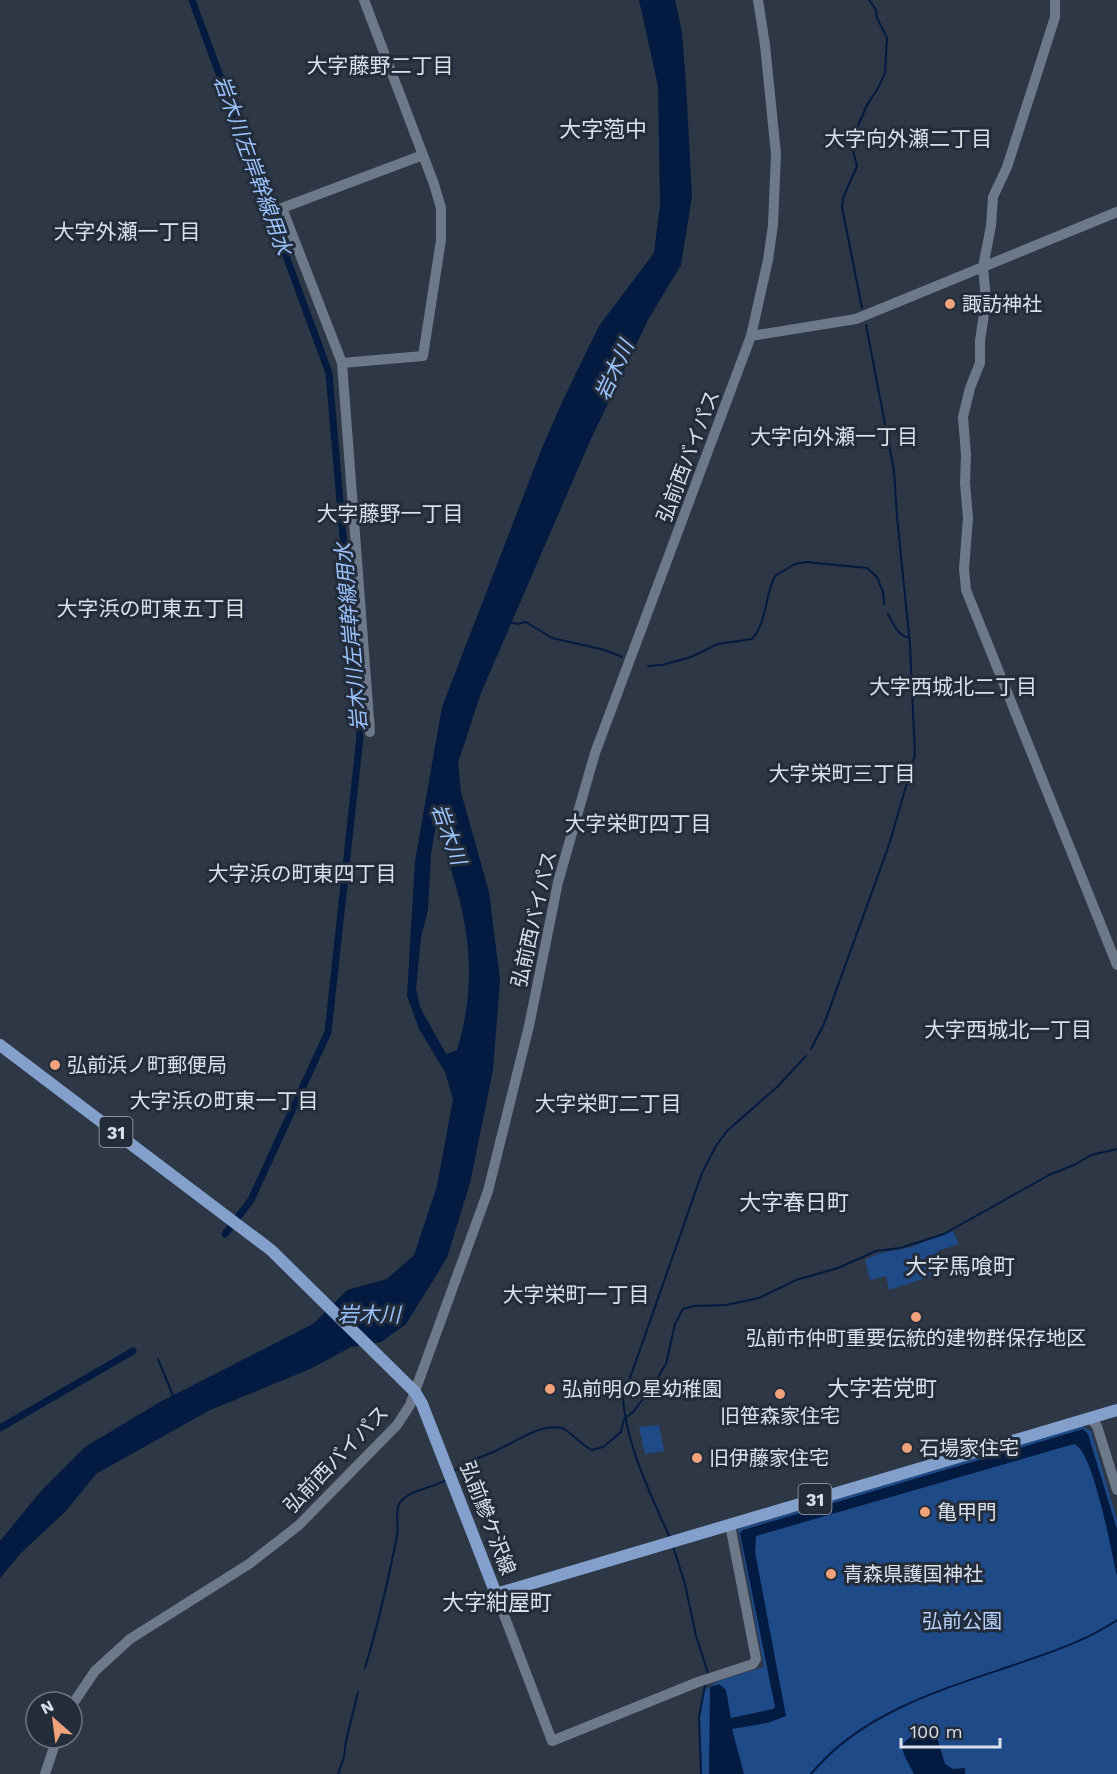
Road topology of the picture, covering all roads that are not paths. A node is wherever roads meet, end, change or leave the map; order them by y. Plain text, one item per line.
1 (364, 0) edge
2 (758, 0) edge
3 (1054, 0) edge
4 (423, 155) junction
5 (1117, 212) edge
6 (983, 267) junction
7 (751, 336) junction
8 (342, 363) junction
9 (370, 732) dead end
10 (1117, 965) edge
11 (0, 1045) edge
12 (415, 1392) junction
13 (1117, 1410) edge
14 (1090, 1418) junction
15 (1117, 1490) edge
16 (730, 1525) junction
17 (496, 1594) junction
18 (82, 1690) edge
19 (53, 1750) edge
20 (45, 1774) edge

1 - 4 street
2 - 7 street, 弘前西バイパス
3 - 6 street
4 - 8 street
4 - 8 street
5 - 6 street
6 - 7 street
6 - 10 street
7 - 12 street, 弘前西バイパス
8 - 9 street
11 - 12 main road, 弘前鰺ケ沢線 / 31
12 - 17 main road, 弘前鰺ケ沢線 / 31
12 - 18 street, 弘前西バイパス
13 - 14 main road, 弘前鰺ケ沢線 / 31
14 - 15 street
14 - 16 main road, 弘前鰺ケ沢線 / 31
16 - 17 main road, 弘前鰺ケ沢線 / 31
16 - 17 street
19 - 20 street

